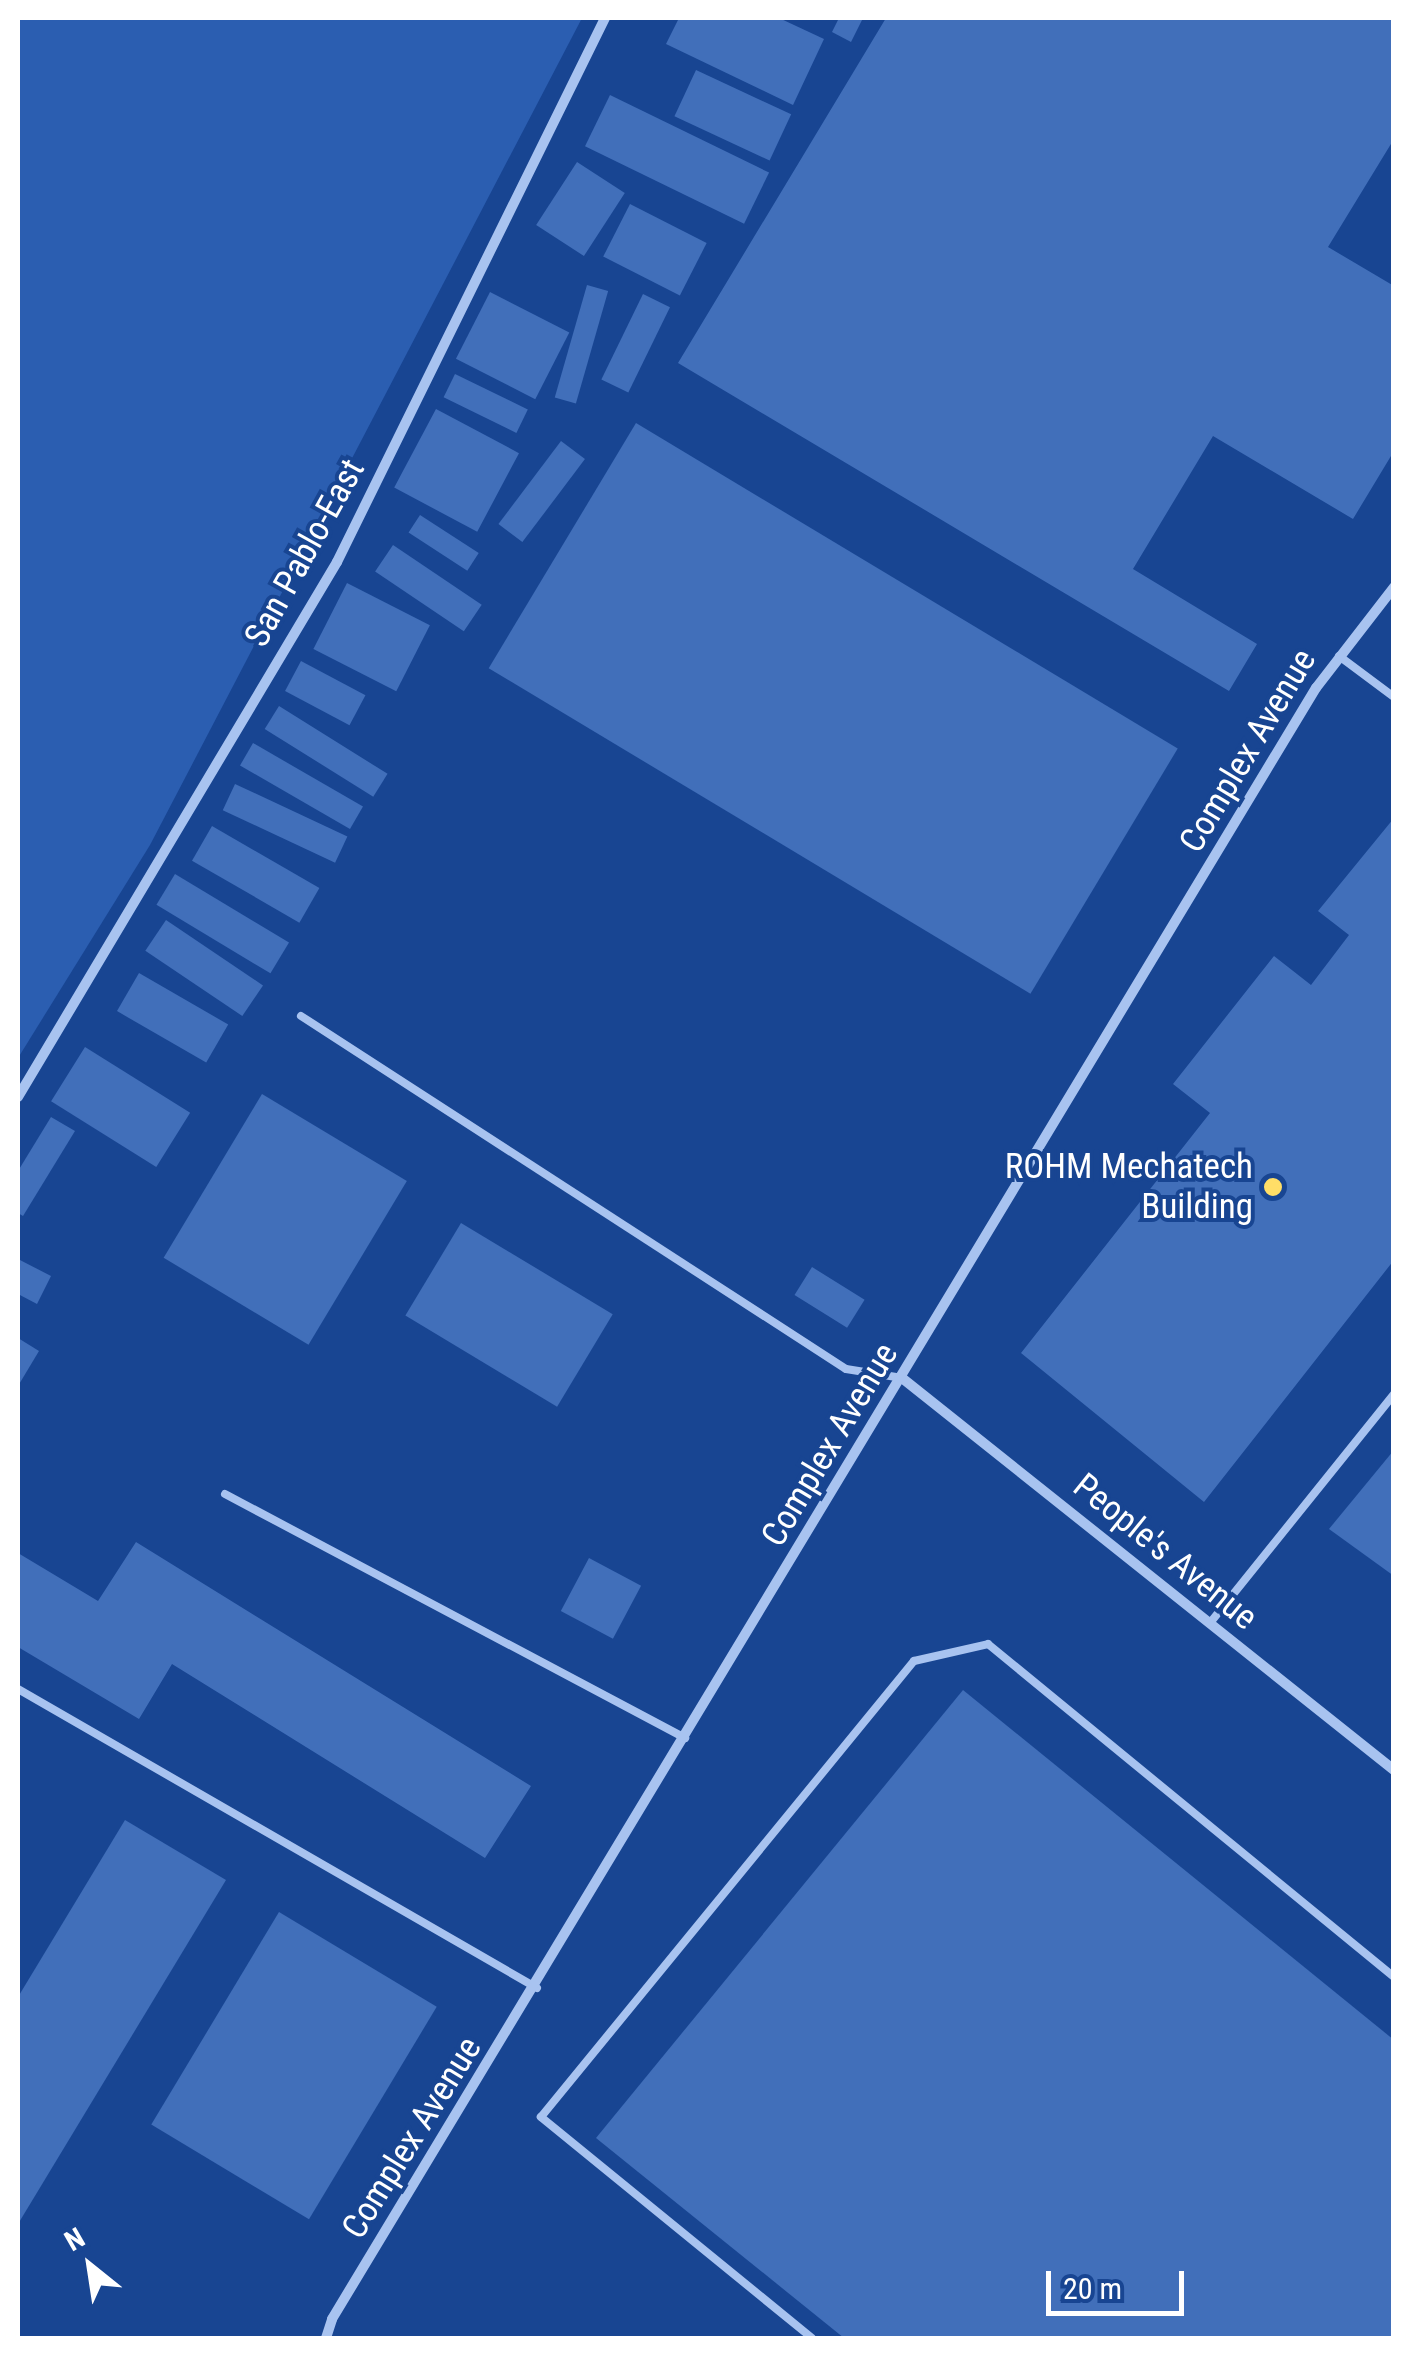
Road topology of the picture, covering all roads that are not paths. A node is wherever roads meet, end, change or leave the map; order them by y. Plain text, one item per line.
1 (605, 18) edge
2 (1394, 588) edge
3 (1339, 656) junction
4 (1394, 697) edge
5 (301, 1016) dead end
6 (18, 1096) edge
7 (902, 1378) junction
8 (1394, 1394) edge
9 (225, 1494) dead end
10 (1210, 1623) junction
11 (18, 1689) edge
12 (687, 1739) junction
13 (1394, 1770) edge
14 (1394, 1977) edge
15 (537, 1988) junction
16 (326, 2338) edge
17 (812, 2338) edge

1 - 6 street, San Pablo-East
2 - 3 street, Complex Avenue
3 - 4 lane
3 - 7 street, Complex Avenue
5 - 7 lane
7 - 10 street, People's Avenue
7 - 12 street, Complex Avenue
8 - 10 lane
9 - 12 lane
10 - 13 street, People's Avenue
11 - 15 lane
12 - 15 street, Complex Avenue
14 - 17 lane
15 - 16 street, Complex Avenue

